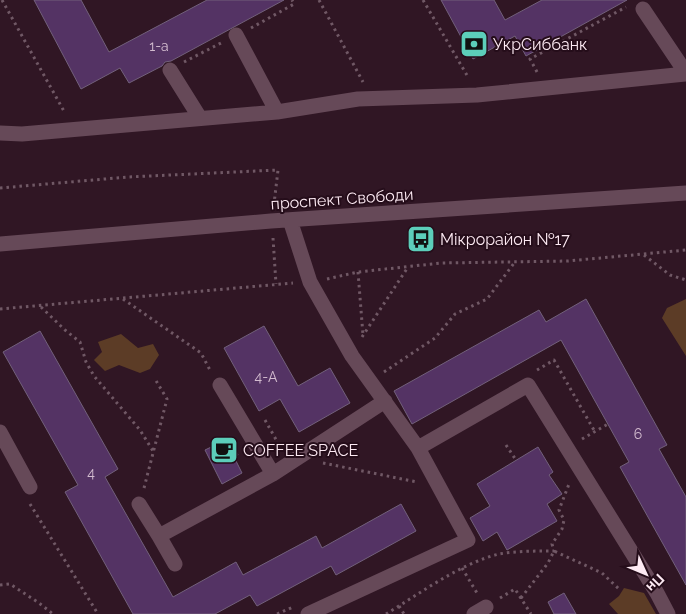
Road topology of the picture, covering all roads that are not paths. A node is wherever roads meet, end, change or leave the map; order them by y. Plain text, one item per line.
1 (636, 7) road end
2 (236, 35) dead end
3 (170, 70) dead end
4 (686, 73) edge
5 (277, 112) junction
6 (200, 118) junction
7 (0, 133) edge
8 (686, 193) edge
9 (290, 220) junction
10 (0, 244) edge
11 (216, 380) road end
12 (385, 402) junction
13 (0, 432) edge
14 (418, 448) junction
15 (273, 474) junction
16 (30, 487) dead end
17 (139, 504) road end
18 (159, 536) junction
19 (175, 564) dead end
20 (308, 614) edge
21 (668, 614) edge

1 - 4 street
2 - 5 street
3 - 6 street
4 - 5 street
5 - 6 street
6 - 7 street
8 - 9 street, проспект Свободи
9 - 10 street, проспект Свободи
9 - 12 street
11 - 15 street
12 - 14 street
12 - 15 street
13 - 16 street
14 - 20 street
14 - 21 street
15 - 18 street
17 - 18 street
18 - 19 street

